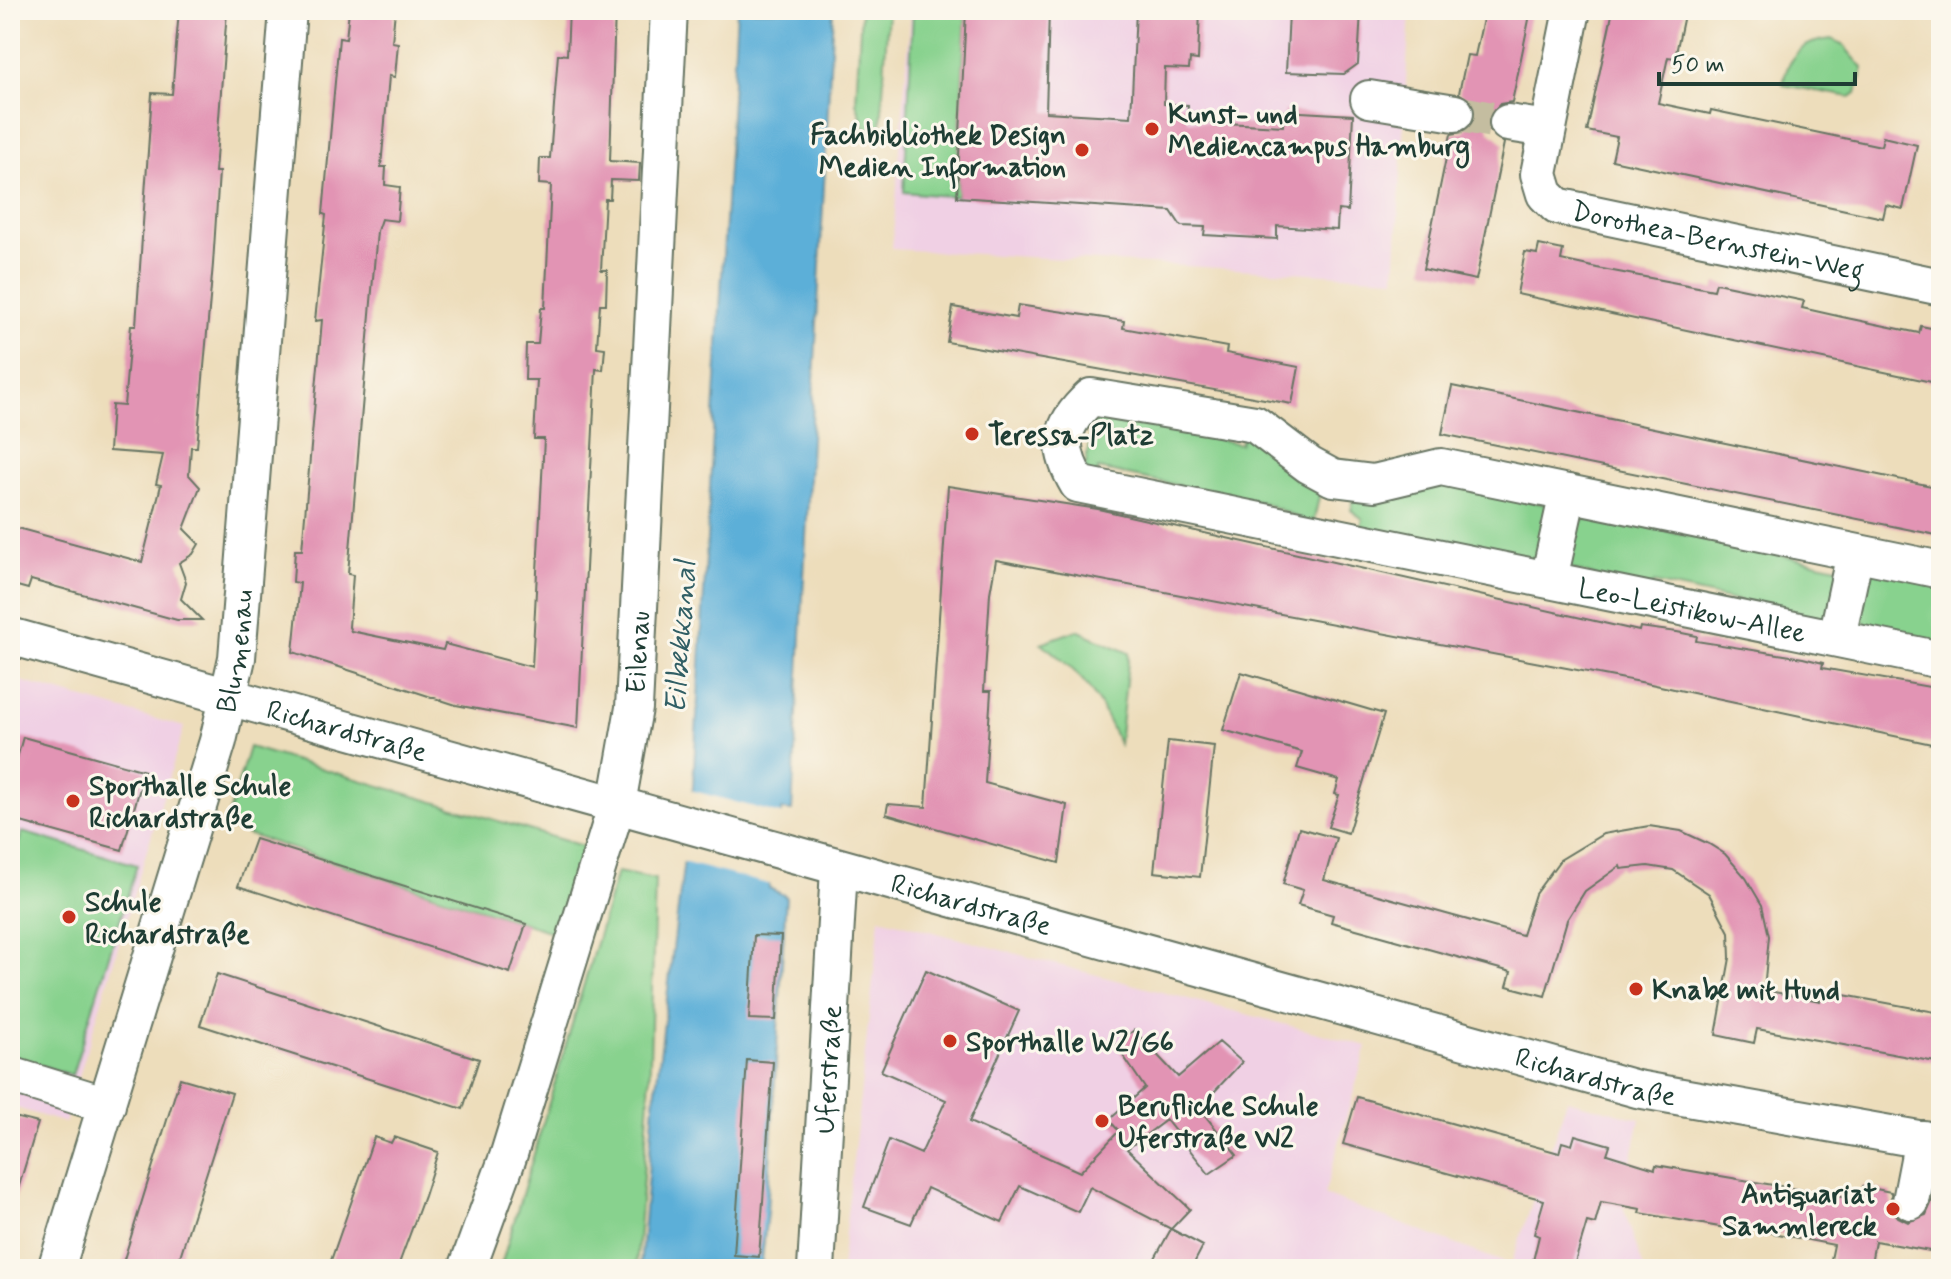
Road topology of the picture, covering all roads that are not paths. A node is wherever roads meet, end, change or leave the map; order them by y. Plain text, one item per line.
1 (288, 10) edge
2 (669, 10) edge
3 (1572, 10) edge
4 (1369, 99) dead end
5 (1455, 113) tunnel mouth
6 (1508, 123) tunnel mouth
7 (1547, 129) junction
8 (1941, 287) edge
9 (1333, 478) junction
10 (1568, 493) junction
11 (1320, 533) junction
12 (1855, 553) junction
13 (1941, 570) edge
14 (1549, 579) junction
15 (10, 636) edge
16 (1837, 637) junction
17 (1941, 660) edge
18 (228, 695) junction
19 (617, 804) junction
20 (839, 869) junction
21 (10, 1075) edge
22 (107, 1105) junction
23 (1932, 1141) edge
24 (1911, 1201) dead end
25 (56, 1269) edge
26 (467, 1269) edge
27 (816, 1269) edge

1 - 18 street, Blumenau
2 - 19 street, Eilenau
3 - 7 street, Dorothea-Bernstein-Weg
4 - 5 street
6 - 7 street
7 - 8 street, Dorothea-Bernstein-Weg
9 - 10 street, Leo-Leistikow-Allee
9 - 11 street
9 - 11 street, Leo-Leistikow-Allee
10 - 12 street, Leo-Leistikow-Allee
10 - 14 street, Leo-Leistikow-Allee
11 - 14 street, Leo-Leistikow-Allee
12 - 13 street, Leo-Leistikow-Allee
12 - 16 street, Leo-Leistikow-Allee
14 - 16 street, Leo-Leistikow-Allee
15 - 18 street, Richardstraße
16 - 17 street, Leo-Leistikow-Allee
18 - 19 street, Richardstraße
18 - 22 street, Blumenau
19 - 20 street, Richardstraße
19 - 26 street, Eilenau
20 - 23 street, Richardstraße
20 - 27 street, Uferstraße
21 - 22 street
22 - 25 street, Blumenau
23 - 24 street

